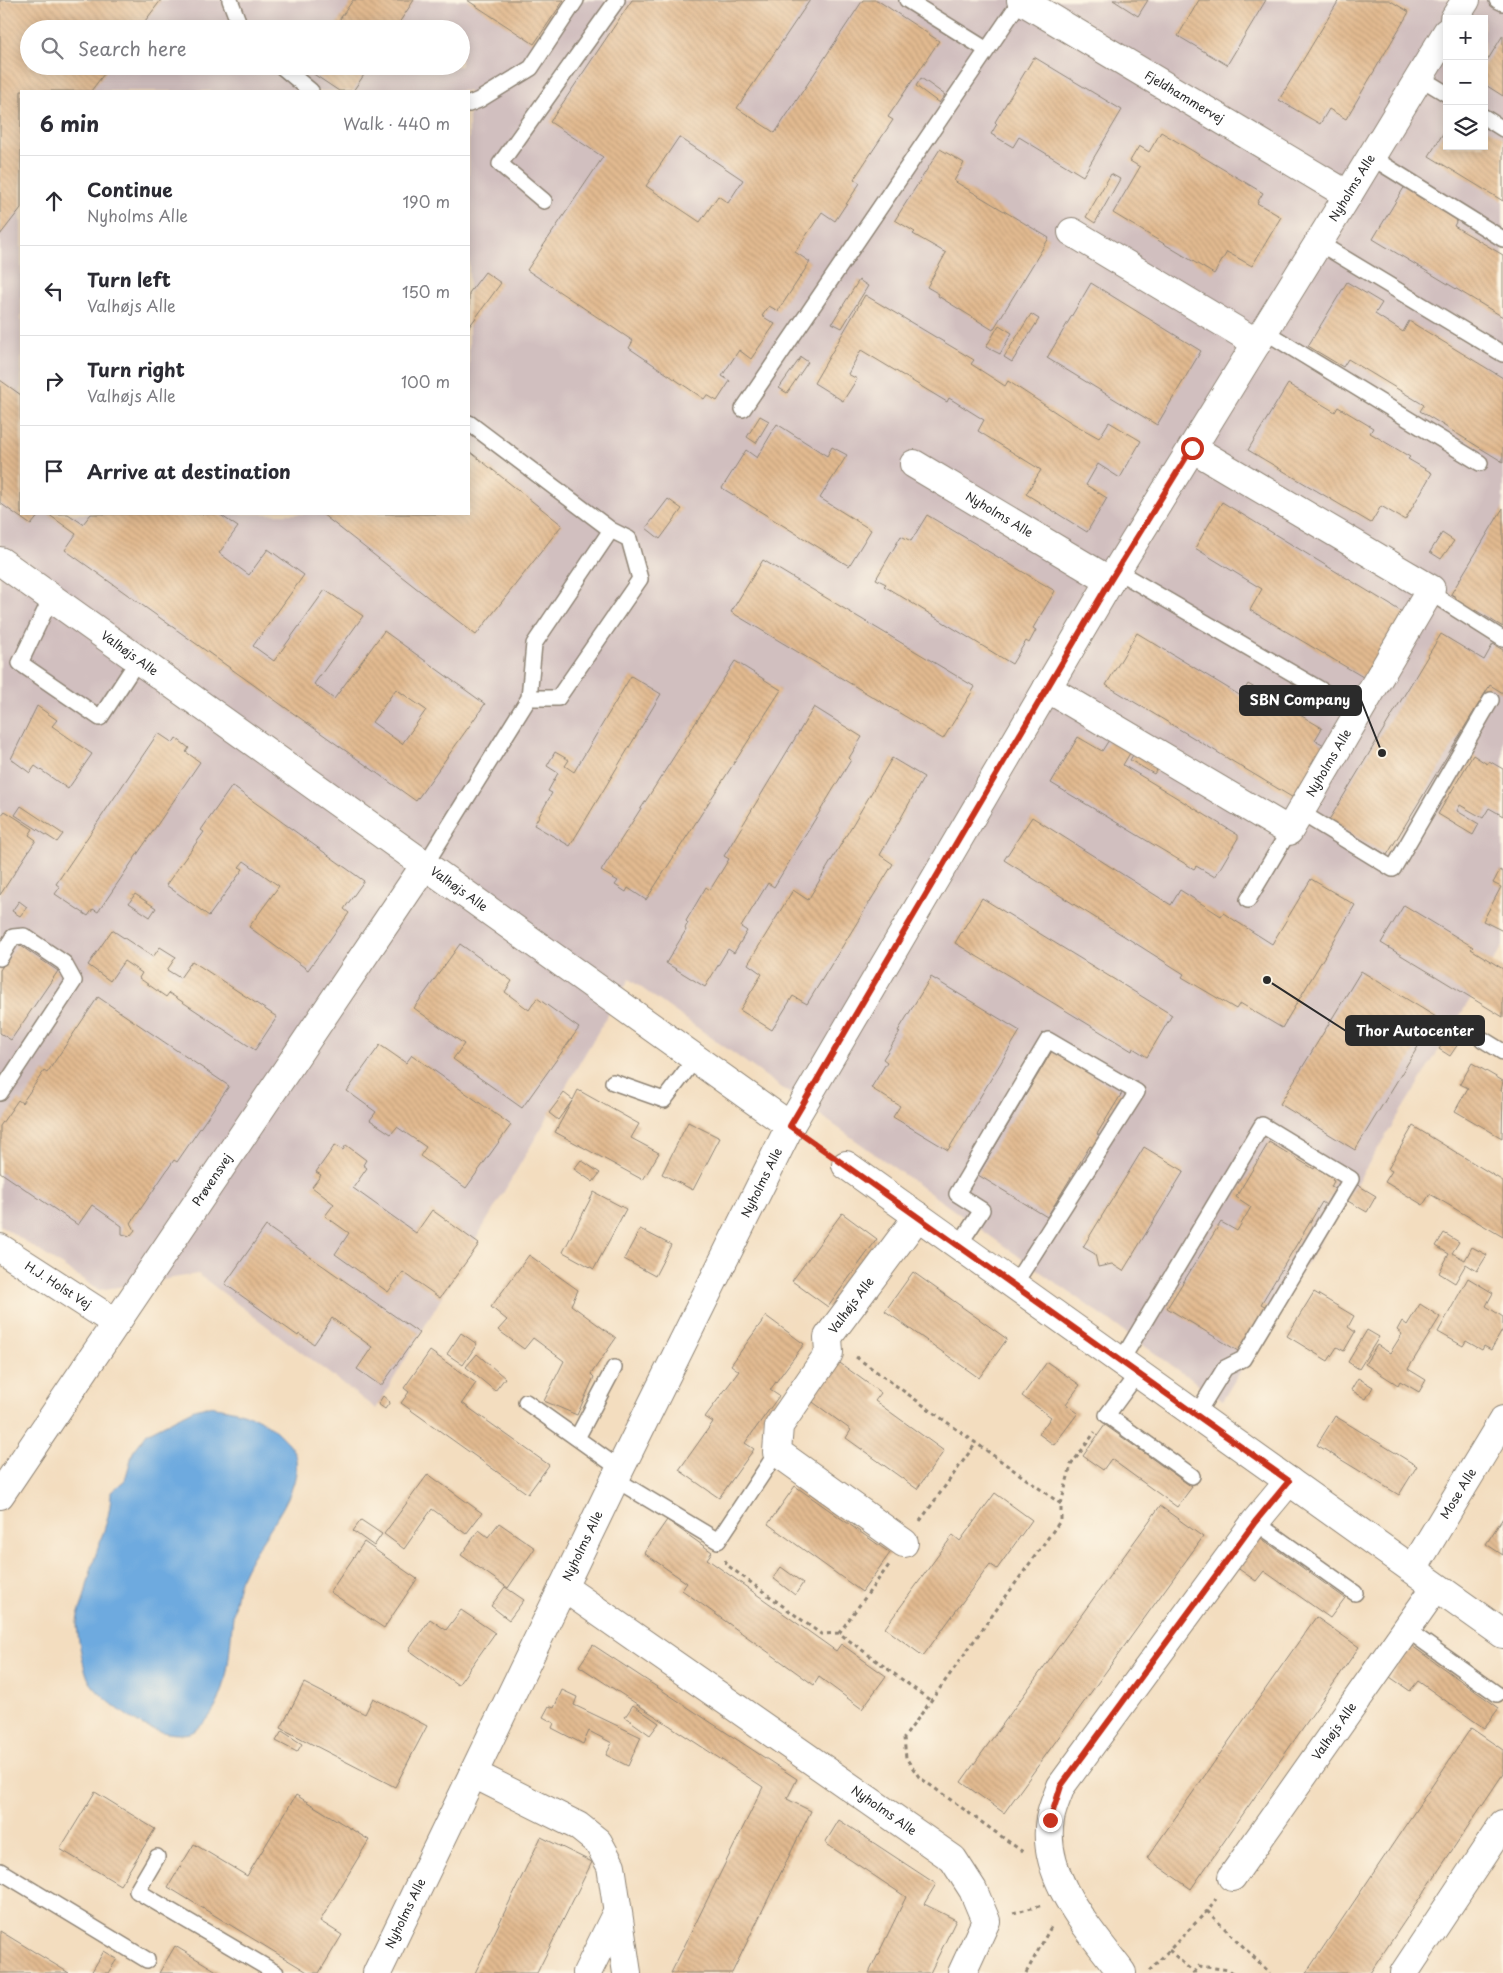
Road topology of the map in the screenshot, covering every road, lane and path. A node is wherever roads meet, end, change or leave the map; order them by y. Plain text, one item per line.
1 (230, 0) edge
2 (576, 0) edge
3 (616, 0) edge
4 (907, 0) edge
5 (1021, 0) edge
6 (1466, 0) edge
7 (1497, 0) edge
8 (1503, 3) edge
9 (1457, 15) edge
10 (238, 20) edge
11 (1443, 39) edge
12 (987, 50) junction
13 (291, 75) edge
14 (1420, 77) junction
15 (309, 90) edge
16 (1443, 91) edge
17 (470, 104) edge
18 (1488, 120) edge
19 (1503, 129) edge
20 (1371, 157) junction
21 (1348, 195) junction
22 (544, 201) dead end
23 (1072, 232) dead end
24 (1503, 239) edge
25 (1319, 243) junction
26 (1261, 337) junction
27 (1503, 354) edge
28 (743, 409) dead end
29 (470, 424) edge
30 (1192, 448) junction
31 (1480, 463) dead end
32 (914, 464) dead end
33 (610, 530) junction
34 (0, 561) edge
35 (1113, 576) junction
36 (1429, 592) junction
37 (51, 598) junction
38 (1503, 639) edge
39 (138, 660) junction
40 (1047, 688) junction
41 (529, 698) junction
42 (1491, 700) dead end
43 (1359, 712) junction
44 (1294, 821) junction
45 (425, 865) junction
46 (1248, 900) dead end
47 (0, 958) edge
48 (1482, 1039) dead end
49 (1503, 1052) edge
50 (696, 1059) junction
51 (613, 1082) dead end
52 (0, 1093) edge
53 (790, 1126) junction
54 (846, 1165) joint
55 (918, 1216) junction
56 (959, 1245) junction
57 (0, 1248) edge
58 (1014, 1285) junction
59 (116, 1323) junction
60 (828, 1337) junction
61 (1129, 1367) junction
62 (614, 1368) dead end
63 (526, 1402) dead end
64 (1196, 1415) junction
65 (1107, 1416) junction
66 (1503, 1420) edge
67 (577, 1438) junction
68 (777, 1452) junction
69 (618, 1474) junction
70 (1192, 1476) dead end
71 (1289, 1481) junction
72 (0, 1495) edge
73 (1061, 1504) junction
74 (1255, 1522) junction
75 (718, 1541) junction
76 (904, 1543) dead end
77 (1413, 1569) junction
78 (1436, 1586) junction
79 (563, 1587) junction
80 (1355, 1593) dead end
81 (1406, 1629) junction
82 (1503, 1634) edge
83 (1497, 1694) dead end
84 (931, 1701) junction
85 (474, 1774) junction
86 (1503, 1824) edge
87 (1050, 1854) junction
88 (157, 1857) dead end
89 (0, 1871) edge
90 (1232, 1877) joint
91 (1066, 1898) junction
92 (1207, 1911) junction
93 (617, 1912) junction
94 (986, 1921) junction
95 (1169, 1950) junction
96 (147, 1960) dead end
97 (276, 1973) edge
98 (377, 1973) edge
99 (587, 1973) edge
100 (627, 1973) edge
101 (962, 1973) edge
102 (1026, 1973) edge
103 (1122, 1973) edge
104 (1146, 1973) edge
105 (1194, 1973) edge
106 (1233, 1973) edge
107 (1270, 1973) edge
108 (1404, 1973) edge

1 - 10 lane
2 - 17 lane
3 - 22 lane
4 - 12 lane
5 - 12 lane
5 - 21 street, Fjeldhammervej
6 - 9 street
7 - 8 lane
11 - 14 street, Nyholms Alle
12 - 28 lane
13 - 15 lane
14 - 16 lane
14 - 20 street, Nyholms Alle
18 - 19 lane
20 - 21 street, Nyholms Alle
20 - 24 lane
21 - 25 street, Nyholms Alle
23 - 26 street
25 - 26 street, Nyholms Alle
25 - 27 lane
26 - 30 street, Nyholms Alle
26 - 31 lane
29 - 33 lane
30 - 35 street, Nyholms Alle
30 - 36 street
32 - 35 street, Nyholms Alle
33 - 41 lane
33 - 41 lane
34 - 37 street, Valhøjs Alle
35 - 40 street, Nyholms Alle
35 - 43 lane
36 - 38 lane
36 - 43 street, Nyholms Alle
37 - 39 street, Valhøjs Alle
37 - 39 lane
39 - 45 street, Valhøjs Alle
40 - 44 street
40 - 53 street, Nyholms Alle
41 - 45 lane
42 - 44 lane
43 - 44 street, Nyholms Alle
44 - 46 lane
45 - 50 street, Valhøjs Alle
45 - 59 street, Prøvensvej
47 - 52 lane
48 - 49 lane
50 - 51 lane
50 - 53 street, Valhøjs Alle
53 - 54 path
53 - 69 street, Nyholms Alle
54 - 55 street
55 - 56 street
55 - 60 street, Valhøjs Alle
56 - 58 street
56 - 58 lane
57 - 59 street, H.J. Holst Vej
58 - 61 street
59 - 72 street, Prøvensvej
60 - 68 street, Valhøjs Alle
60 - 73 path
61 - 64 street
61 - 64 lane
61 - 65 lane
62 - 67 lane
63 - 67 lane
64 - 71 street
65 - 70 lane
65 - 73 path
66 - 77 street, Mose Alle
67 - 69 lane
68 - 75 lane, Valhøjs Alle
68 - 76 street
69 - 75 lane
69 - 79 street, Nyholms Alle
71 - 74 street
71 - 77 street
73 - 84 path
74 - 80 lane
74 - 87 street
75 - 84 path
77 - 78 street
78 - 81 street, Valhøjs Alle
78 - 82 street
79 - 85 street, Nyholms Alle
79 - 94 street, Nyholms Alle
81 - 83 lane
81 - 90 street, Valhøjs Alle
84 - 87 path
85 - 93 street
85 - 98 street, Nyholms Alle
86 - 108 street
87 - 91 street
88 - 97 lane
89 - 96 lane
90 - 92 path
91 - 94 path
91 - 102 path
91 - 103 street
92 - 95 path
92 - 107 path
93 - 99 street
93 - 100 street
94 - 101 street
95 - 104 path
95 - 105 path
105 - 106 path

